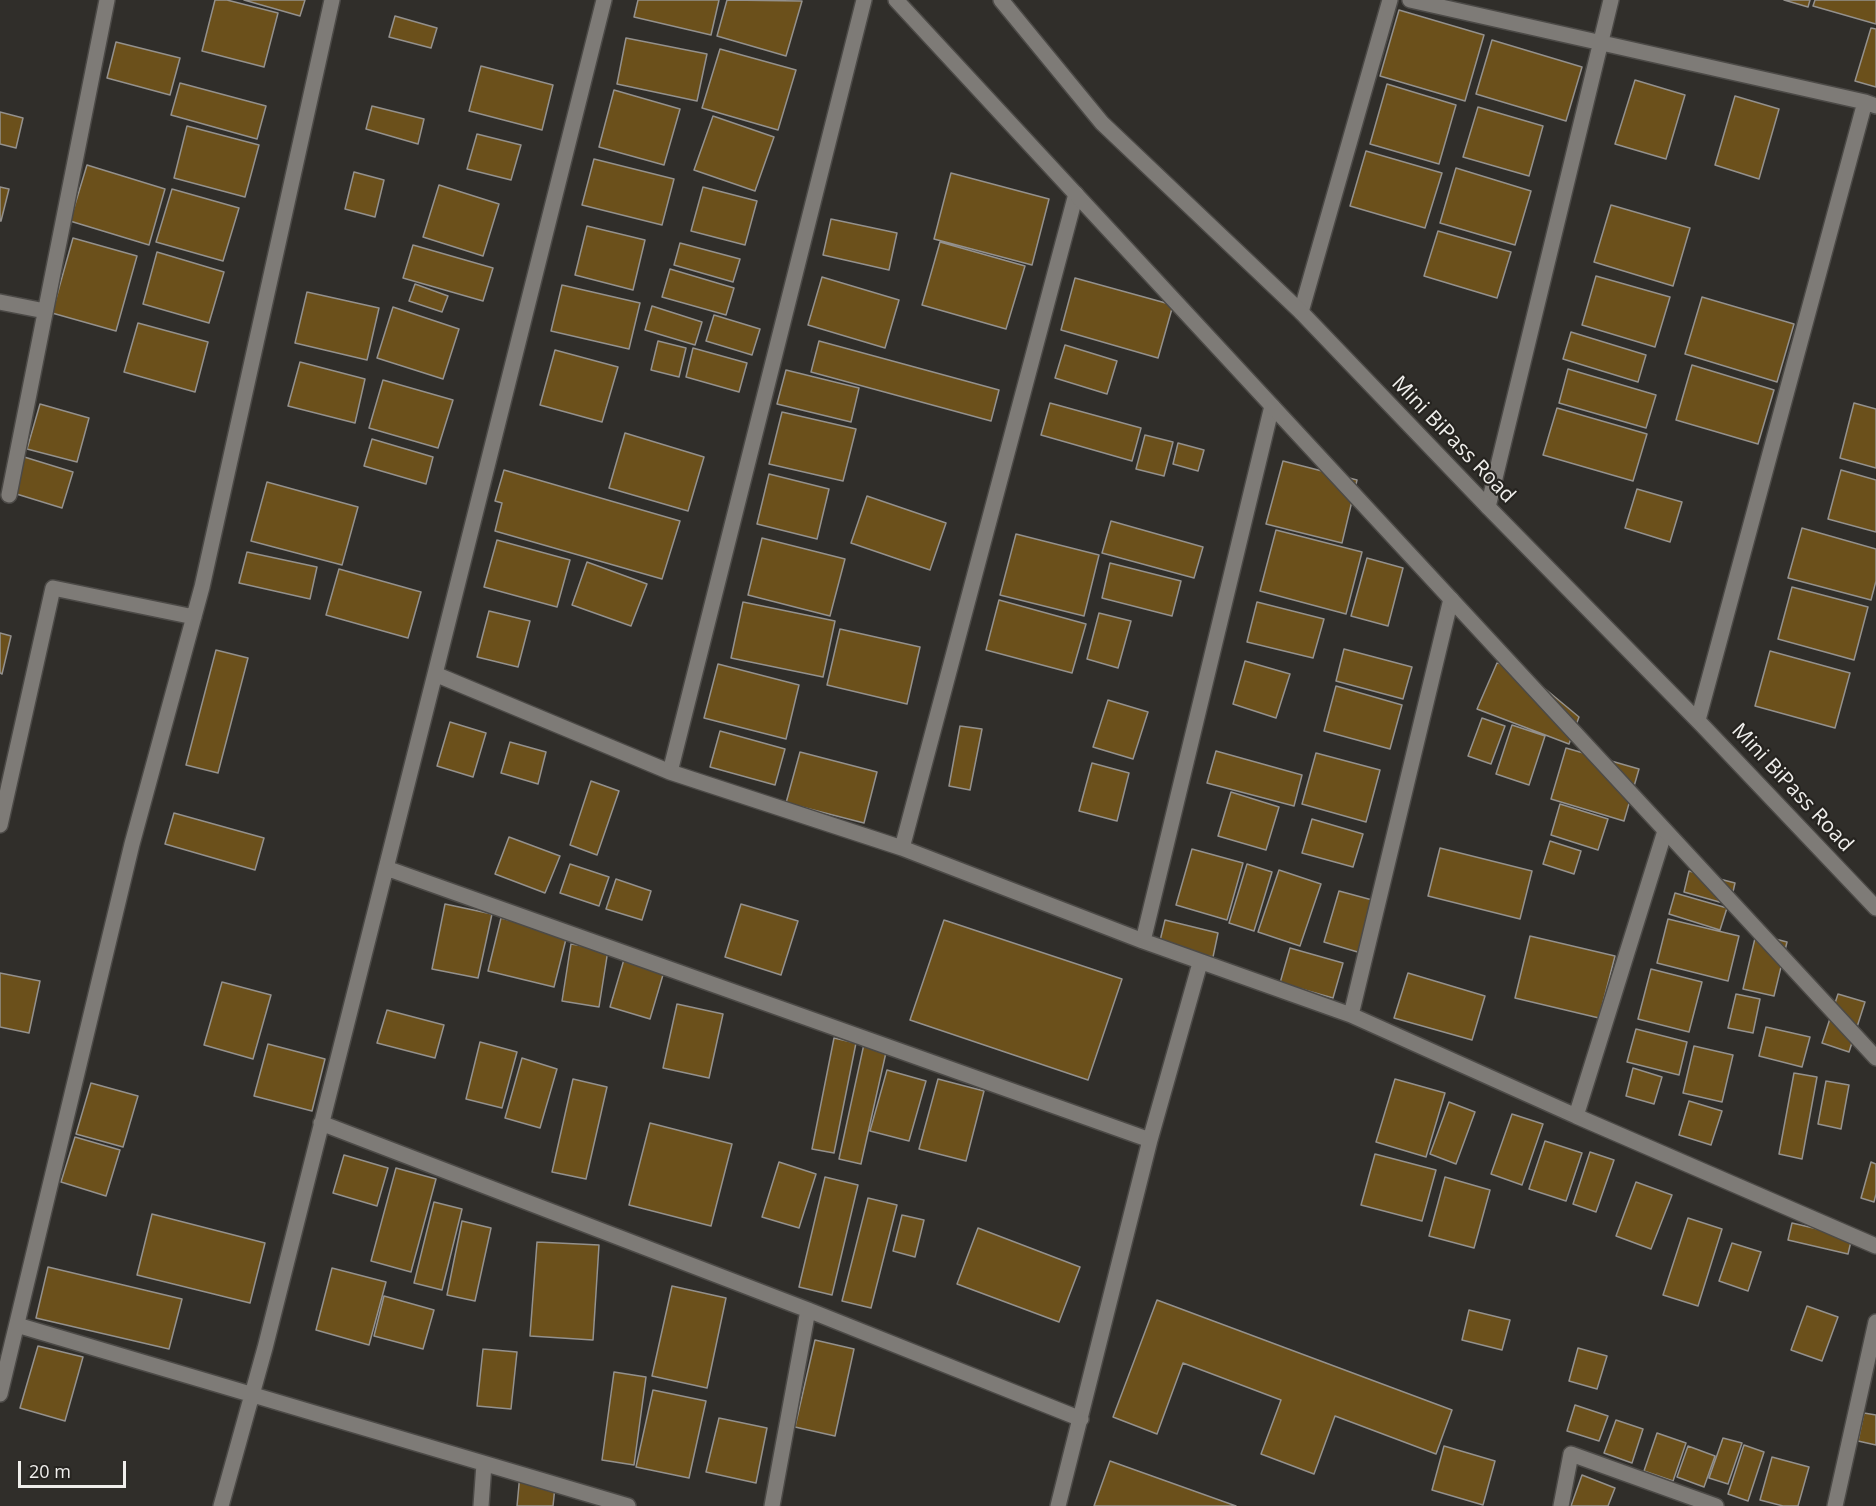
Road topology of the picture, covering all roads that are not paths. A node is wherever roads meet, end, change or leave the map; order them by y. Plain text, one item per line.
1 (107, 0) edge
2 (332, 0) edge
3 (604, 0) edge
4 (864, 0) edge
5 (896, 0) edge
6 (1001, 0) edge
7 (1390, 0) edge
8 (1410, 0) edge
9 (1611, 0) edge
10 (1600, 42) junction
11 (1871, 104) edge
12 (1076, 194) junction
13 (0, 302) edge
14 (45, 311) junction
15 (1301, 312) junction
16 (1272, 406) junction
17 (9, 495) dead end
18 (1488, 507) junction
19 (1451, 599) junction
20 (194, 617) junction
21 (435, 674) junction
22 (1698, 720) junction
23 (670, 772) junction
24 (0, 825) edge
25 (1665, 831) junction
26 (902, 848) junction
27 (386, 868) junction
28 (1876, 908) edge
29 (1143, 942) junction
30 (1200, 963) junction
31 (1351, 1015) junction
32 (1876, 1058) edge
33 (1576, 1116) junction
34 (321, 1123) junction
35 (1150, 1140) junction
36 (1876, 1246) edge
37 (808, 1310) junction
38 (1876, 1322) edge
39 (17, 1324) junction
40 (253, 1393) junction
41 (0, 1394) edge
42 (1081, 1419) junction
43 (484, 1464) junction
44 (221, 1506) edge
45 (481, 1506) edge
46 (628, 1506) edge
47 (772, 1506) edge
48 (1058, 1506) edge
49 (1561, 1506) edge
50 (1716, 1506) edge
51 (1835, 1506) edge

1 - 14 street
2 - 20 street
3 - 21 street
4 - 23 street
5 - 12 street
6 - 15 street, Mini BiPass Road
7 - 15 street
8 - 10 street
9 - 10 street
10 - 11 street
10 - 18 street
11 - 22 street
12 - 16 street
12 - 26 street
13 - 14 street
14 - 17 street
15 - 18 street, Mini BiPass Road
16 - 19 street
16 - 29 street
18 - 22 street, Mini BiPass Road
19 - 25 street
19 - 31 street
20 - 24 street
20 - 39 street
21 - 23 street
21 - 27 street
22 - 28 street, Mini BiPass Road
23 - 26 street
25 - 32 street
25 - 33 street
26 - 29 street
27 - 34 street
27 - 35 street
29 - 30 street
30 - 31 street
30 - 35 street
31 - 33 street
33 - 36 street
34 - 37 street
34 - 40 street
35 - 42 street
37 - 42 street
37 - 47 street
38 - 51 street
39 - 40 street
39 - 41 street
40 - 43 street
40 - 44 street
42 - 48 street
43 - 45 street
43 - 46 street
49 - 50 street

